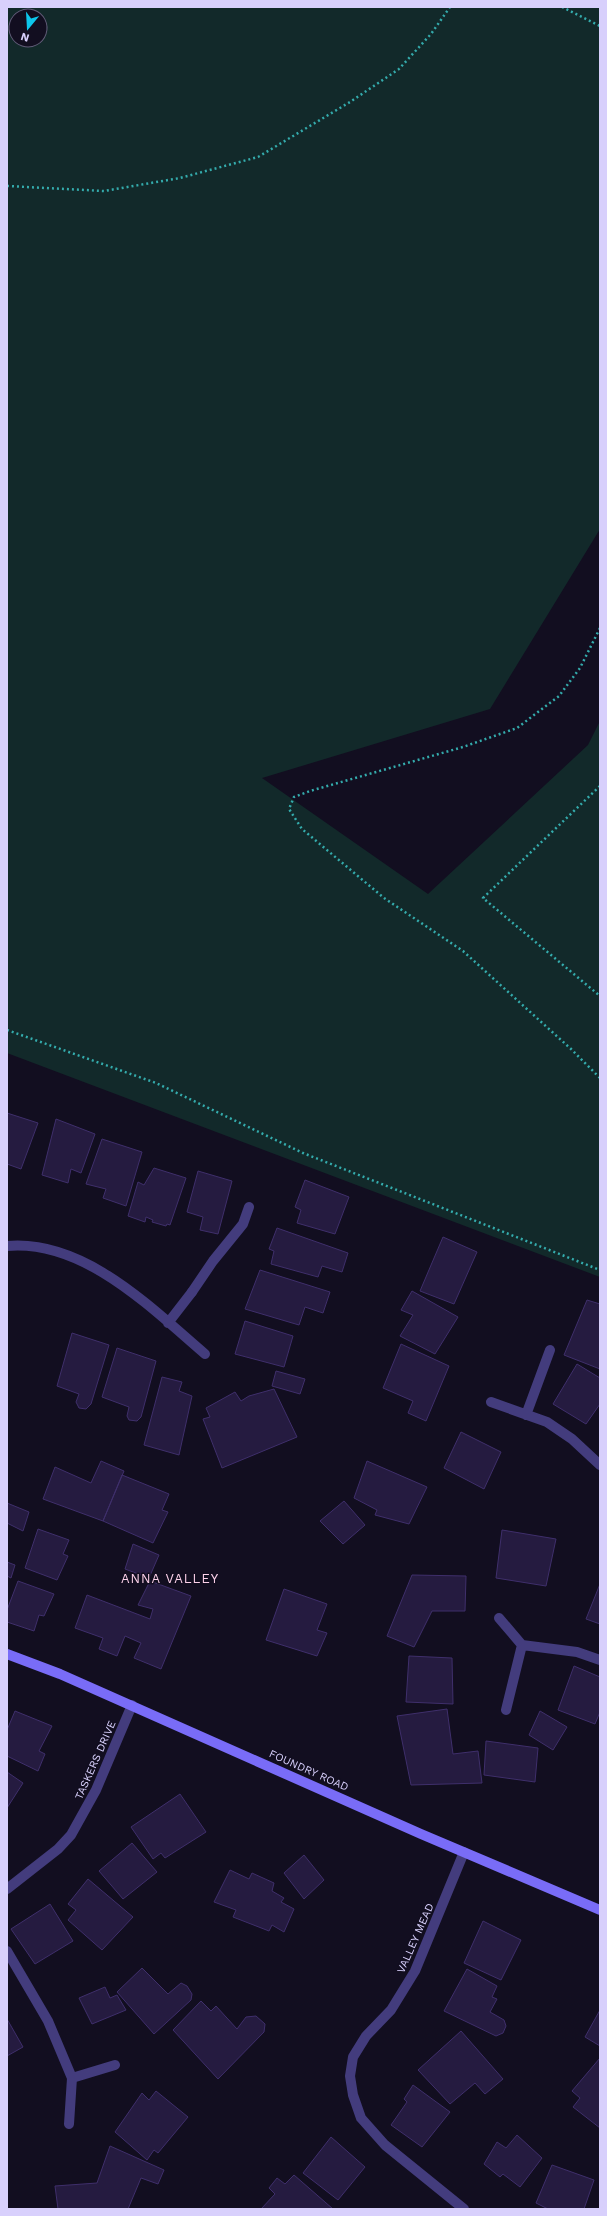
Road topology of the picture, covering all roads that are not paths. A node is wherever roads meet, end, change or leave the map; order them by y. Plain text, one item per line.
1 (249, 1207) dead end
2 (7, 1246) edge
3 (168, 1322) junction
4 (550, 1350) dead end
5 (205, 1354) dead end
6 (491, 1402) dead end
7 (526, 1415) junction
8 (600, 1465) edge
9 (500, 1618) dead end
10 (522, 1645) junction
11 (7, 1654) edge
12 (600, 1660) edge
13 (132, 1705) junction
14 (506, 1710) dead end
15 (464, 1852) junction
16 (7, 1889) edge
17 (600, 1910) edge
18 (7, 1951) edge
19 (115, 2065) dead end
20 (72, 2078) junction
21 (69, 2124) dead end
22 (464, 2209) edge

1 - 3 street
2 - 3 street
3 - 5 street
4 - 7 street
6 - 7 street
7 - 8 street
9 - 10 street
10 - 12 street
10 - 14 street
11 - 13 street, FOUNDRY ROAD
13 - 15 street, FOUNDRY ROAD
13 - 16 street, TASKERS DRIVE
15 - 17 street, FOUNDRY ROAD
15 - 22 street, VALLEY MEAD
18 - 20 street
19 - 20 street
20 - 21 street

